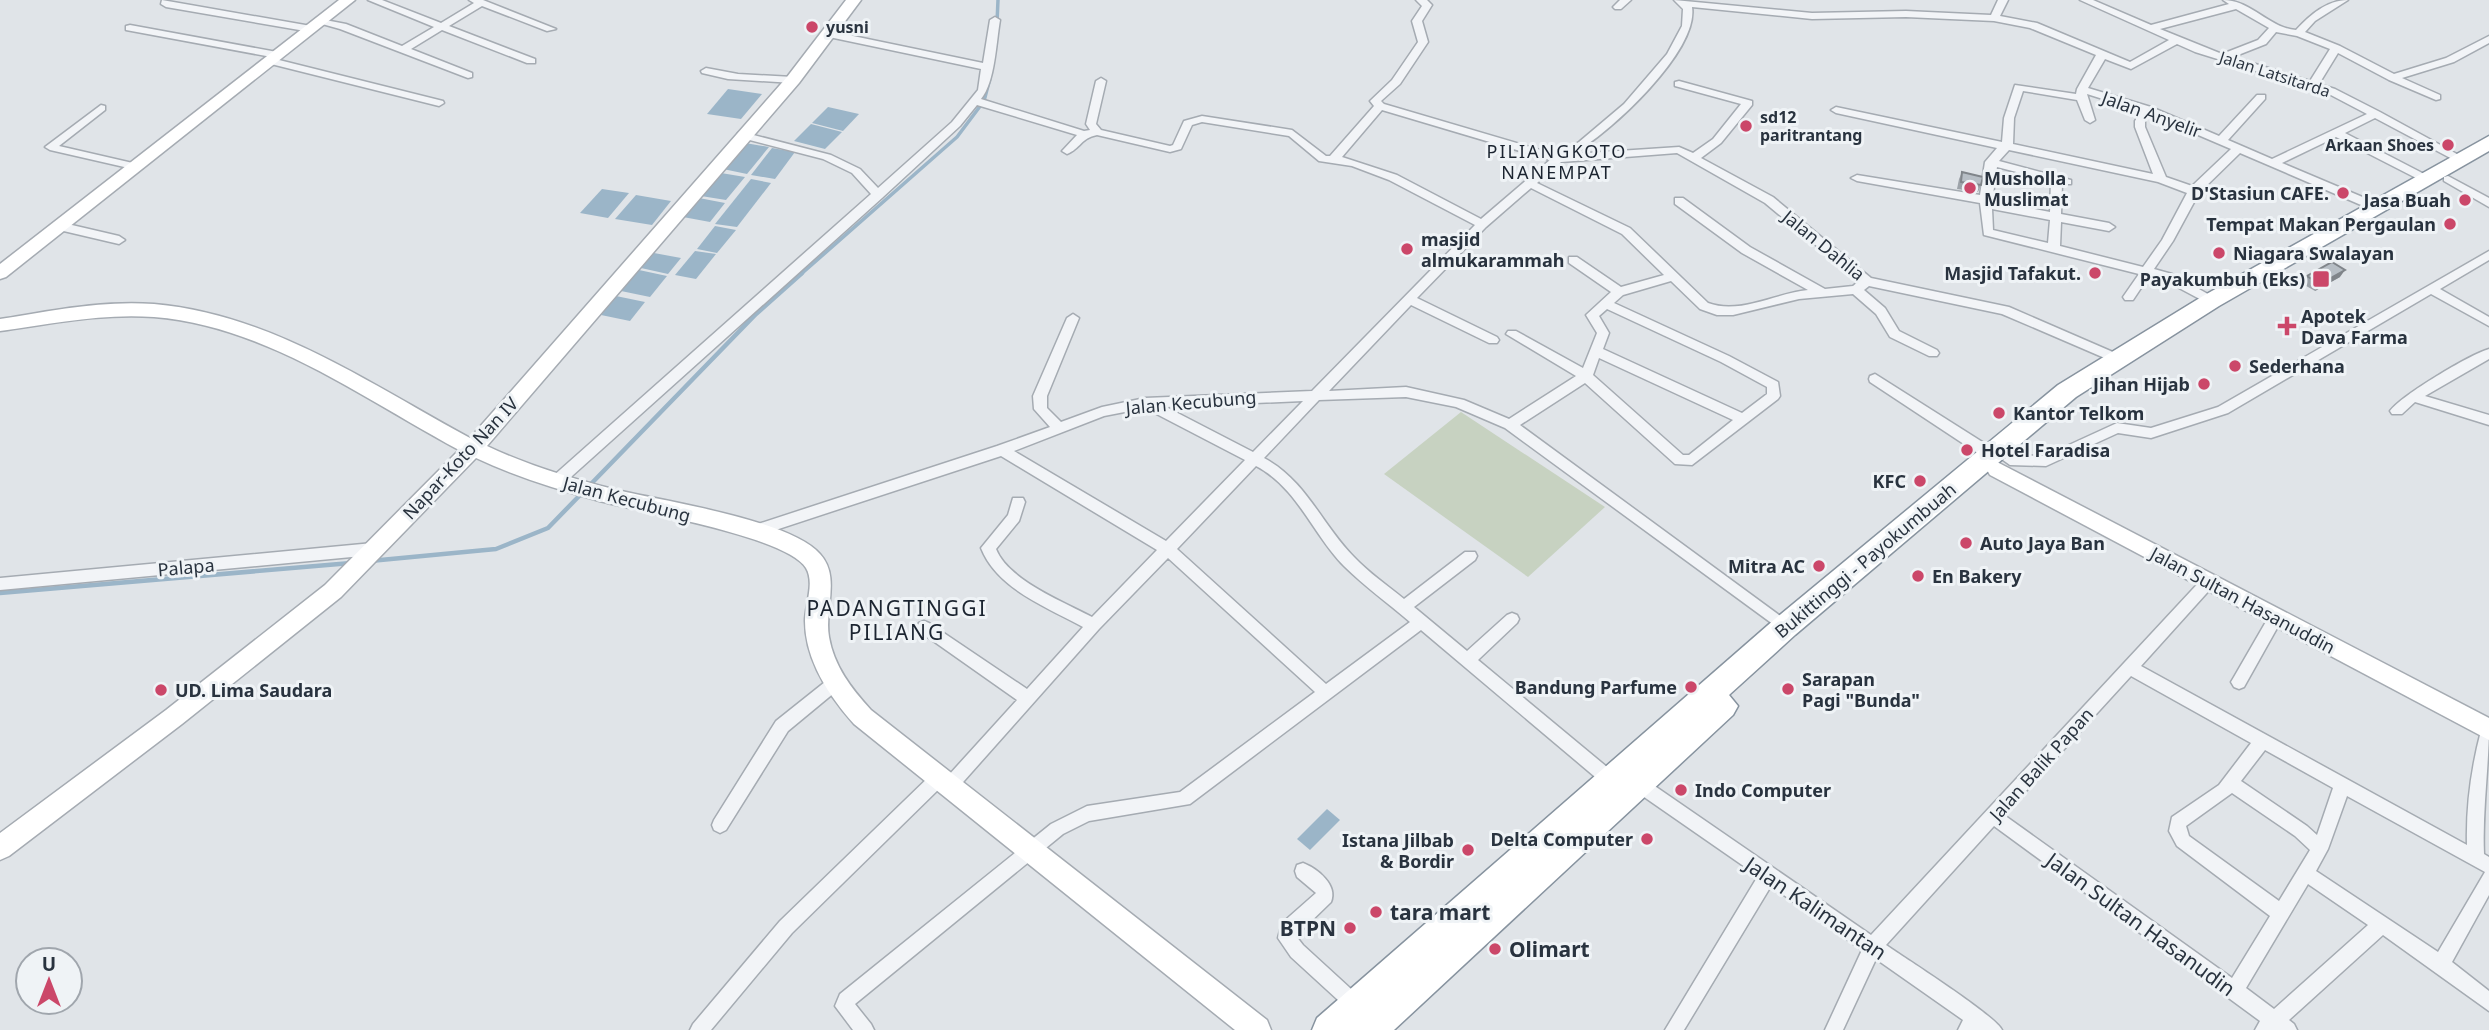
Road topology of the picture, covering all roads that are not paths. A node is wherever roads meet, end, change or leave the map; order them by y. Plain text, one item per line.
1 (167, 0) edge
2 (210, 0) edge
3 (348, 0) edge
4 (373, 0) edge
5 (854, 0) edge
6 (1421, 0) edge
7 (1669, 0) edge
8 (2003, 0) edge
9 (2085, 0) edge
10 (2343, 0) edge
11 (477, 2) edge
12 (1682, 2) edge
13 (2231, 3) edge
14 (197, 9) junction
15 (1994, 18) junction
16 (995, 20) dead end
17 (315, 25) junction
18 (443, 26) junction
19 (2275, 27) junction
20 (130, 28) dead end
21 (551, 29) dead end
22 (2149, 30) junction
23 (2299, 33) junction
24 (829, 34) junction
25 (2489, 39) edge
26 (2175, 41) junction
27 (2336, 48) junction
28 (402, 50) junction
29 (2101, 55) junction
30 (2224, 57) junction
31 (274, 58) junction
32 (531, 61) dead end
33 (987, 67) junction
34 (706, 71) dead end
35 (468, 75) dead end
36 (2393, 78) junction
37 (793, 80) junction
38 (1101, 81) dead end
39 (1679, 84) dead end
40 (2314, 84) junction
41 (2082, 93) junction
42 (2261, 97) dead end
43 (2436, 97) dead end
44 (981, 102) junction
45 (439, 103) dead end
46 (1380, 106) junction
47 (102, 107) dead end
48 (2147, 108) junction
49 (1836, 110) dead end
50 (2376, 114) junction
51 (2090, 120) dead end
52 (1097, 132) junction
53 (2337, 133) junction
54 (1084, 134) junction
55 (742, 135) junction
56 (2221, 141) junction
57 (2489, 142) edge
58 (2007, 146) junction
59 (2239, 148) junction
60 (1068, 151) dead end
61 (2489, 156) edge
62 (1695, 157) junction
63 (1337, 159) junction
64 (1558, 159) junction
65 (1991, 162) junction
66 (2274, 162) junction
67 (132, 166) junction
68 (2444, 172) junction
69 (1857, 178) dead end
70 (2161, 179) junction
71 (1529, 183) junction
72 (2194, 191) junction
73 (878, 195) junction
74 (1679, 201) dead end
75 (1986, 202) junction
76 (2489, 203) edge
77 (2055, 217) junction
78 (2364, 219) junction
79 (1482, 224) junction
80 (59, 226) junction
81 (2109, 228) dead end
82 (119, 240) dead end
83 (2054, 250) junction
84 (2489, 255) edge
85 (1573, 260) dead end
86 (0, 273) edge
87 (2146, 273) junction
88 (1673, 276) junction
89 (1867, 281) junction
90 (2431, 289) junction
91 (1856, 290) junction
92 (1619, 292) junction
93 (1821, 292) junction
94 (2129, 297) dead end
95 (1408, 299) junction
96 (2211, 301) junction
97 (1606, 304) junction
98 (1073, 318) dead end
99 (2489, 323) edge
100 (0, 325) edge
101 (1512, 334) dead end
102 (1493, 340) dead end
103 (1595, 351) junction
104 (1933, 353) dead end
105 (2489, 353) edge
106 (2118, 359) junction
107 (1586, 376) junction
108 (1875, 379) dead end
109 (1321, 393) junction
110 (2413, 397) junction
111 (1146, 402) junction
112 (2397, 411) dead end
113 (1744, 420) junction
114 (2489, 420) edge
115 (1510, 425) junction
116 (1059, 428) junction
117 (473, 448) junction
118 (1002, 450) junction
119 (1256, 459) junction
120 (1999, 461) junction
121 (574, 487) junction
122 (1018, 502) dead end
123 (754, 531) junction
124 (1169, 550) junction
125 (366, 556) junction
126 (1470, 556) dead end
127 (2208, 582) junction
128 (0, 584) edge
129 (1404, 607) junction
130 (2276, 617) junction
131 (1513, 619) dead end
132 (1422, 621) junction
133 (1094, 625) junction
134 (924, 626) dead end
135 (1785, 627) junction
136 (1469, 659) junction
137 (2129, 667) junction
138 (2239, 682) dead end
139 (835, 683) junction
140 (1326, 693) junction
141 (1721, 695) junction
142 (1027, 698) junction
143 (2489, 731) edge
144 (2263, 740) junction
145 (945, 781) junction
146 (2231, 783) junction
147 (1627, 784) junction
148 (2342, 786) junction
149 (1994, 817) junction
150 (720, 825) dead end
151 (0, 848) edge
152 (1032, 849) junction
153 (2320, 849) junction
154 (2483, 863) edge
155 (1303, 871) dead end
156 (2307, 874) junction
157 (1768, 875) junction
158 (2489, 879) edge
159 (2282, 914) junction
160 (2383, 923) junction
161 (1873, 946) junction
162 (2441, 964) junction
163 (2234, 991) junction
164 (2489, 1002) edge
165 (1356, 1005) junction
166 (1971, 1023) edge
167 (2275, 1027) edge
168 (699, 1030) edge
169 (864, 1030) edge
170 (1257, 1030) edge
171 (1329, 1030) edge
172 (1369, 1030) edge
173 (1674, 1030) edge
174 (1834, 1030) edge
175 (1993, 1030) edge

1 - 14 street
2 - 14 street
3 - 17 street
4 - 18 street
5 - 24 street, Napar-Koto Nan IV
6 - 46 street
7 - 12 street
8 - 15 street
9 - 22 street, Jalan Latsitarda
10 - 23 street
11 - 18 street
11 - 21 street
12 - 15 street
12 - 64 street
13 - 19 street
13 - 22 street
14 - 17 street
15 - 29 street
16 - 33 street
17 - 28 street
17 - 31 street
18 - 28 street
18 - 32 street
19 - 23 street
19 - 30 street
20 - 31 street
22 - 26 street, Jalan Latsitarda
23 - 27 street
24 - 33 street
24 - 37 street, Napar-Koto Nan IV
25 - 36 street
26 - 29 street
26 - 30 street, Jalan Latsitarda
27 - 36 street
27 - 40 street
28 - 35 street
29 - 41 street
30 - 40 street, Jalan Latsitarda
31 - 45 street
31 - 67 street
33 - 44 street
34 - 37 street
36 - 43 street
37 - 55 street, Napar-Koto Nan IV
38 - 52 street
39 - 62 street
40 - 50 street, Jalan Latsitarda
41 - 48 street, Jalan Anyelir
41 - 51 street
41 - 58 street, Jalan Anyelir
42 - 56 street
44 - 54 street
44 - 73 street
46 - 63 street
46 - 64 street
47 - 67 street
48 - 56 street, Jalan Anyelir
48 - 70 street
49 - 58 street
50 - 53 street
50 - 68 street, Jalan Latsitarda
52 - 54 street
52 - 63 street
53 - 66 street
53 - 68 street
54 - 60 street
55 - 73 street
55 - 117 street, Napar-Koto Nan IV
56 - 59 street, Jalan Anyelir
57 - 68 highway, Bukittinggi - Payokumbuah
58 - 65 street
58 - 70 street
59 - 66 street, Jalan Anyelir
59 - 72 street
61 - 68 highway, Bukittinggi - Payokumbuah
62 - 64 street, Jalan Dahlia
62 - 89 street, Jalan Dahlia
63 - 79 street
64 - 71 street
65 - 75 street
65 - 77 street
66 - 78 street, Jalan Anyelir
67 - 80 street
68 - 76 street
68 - 78 highway, Bukittinggi - Payokumbuah
69 - 75 street
70 - 72 street
71 - 79 street
71 - 88 street
72 - 87 street
73 - 121 street
74 - 93 street
75 - 77 street
75 - 83 street
77 - 81 street
77 - 83 street
78 - 96 highway, Bukittinggi - Payokumbuah
78 - 120 highway, Bukittinggi - Payokumbuah
79 - 95 street
80 - 82 street
80 - 86 street
83 - 87 street
84 - 90 street
85 - 92 street
87 - 94 street
87 - 96 street
88 - 92 street
88 - 93 street
89 - 91 street
89 - 106 street, Jalan Dahlia
90 - 99 street
90 - 120 street
91 - 93 street
91 - 104 street
92 - 97 street
95 - 102 street
95 - 109 street
96 - 106 highway, Bukittinggi - Payokumbuah
97 - 103 street
97 - 113 street
98 - 116 street
100 - 117 street, Jalan Kecubung
101 - 107 street
103 - 107 street
103 - 113 street
105 - 110 street
106 - 120 highway, Bukittinggi - Payokumbuah
107 - 113 street
107 - 115 street
108 - 120 street
109 - 111 street, Jalan Kecubung
109 - 115 street, Jalan Kecubung
109 - 119 street
110 - 112 street
110 - 114 street
111 - 116 street, Jalan Kecubung
111 - 119 street, Jalan Kalimantan
115 - 135 street, Jalan Kecubung
116 - 118 street, Jalan Kecubung
117 - 121 street, Jalan Kecubung
117 - 125 street, Napar-Koto Nan IV
118 - 123 street, Jalan Kecubung
118 - 124 street
119 - 124 street
119 - 129 street, Jalan Kalimantan
120 - 127 street, Jalan Sultan Hasanuddin
120 - 135 highway, Bukittinggi - Payokumbuah
120 - 141 highway, Bukittinggi - Payokumbuah
121 - 123 street, Jalan Kecubung
122 - 133 street
123 - 139 street
124 - 133 street
124 - 140 street
125 - 128 street, Palapa
125 - 151 street, Napar-Koto Nan IV
126 - 129 street
127 - 130 street, Jalan Sultan Hasanuddin
127 - 137 street, Jalan Balik Papan
129 - 132 street, Jalan Kalimantan
130 - 138 street
130 - 143 street, Jalan Sultan Hasanuddin
131 - 136 street
132 - 136 street, Jalan Kalimantan
132 - 140 street
133 - 142 street
134 - 142 street
135 - 141 highway, Bukittinggi - Payokumbuah
136 - 147 street, Jalan Kalimantan
137 - 144 street
137 - 149 street, Jalan Balik Papan
139 - 145 street
139 - 150 street
140 - 152 street
141 - 147 highway, Bukittinggi - Payokumbuah
142 - 145 street
143 - 154 street
144 - 146 street
144 - 148 street
145 - 152 street
145 - 168 street
146 - 153 street
146 - 159 street
147 - 157 street, Jalan Kalimantan
147 - 165 highway, Bukittinggi - Payokumbuah
147 - 172 highway, Bukittinggi - Payokumbuah
148 - 153 street
148 - 154 street
149 - 161 street, Jalan Balik Papan
149 - 163 street, Jalan Sultan Hasanudin
152 - 169 street
152 - 170 street
153 - 156 street
155 - 165 street
156 - 159 street
156 - 160 street
157 - 161 street, Jalan Kalimantan
157 - 173 street
158 - 162 street
159 - 163 street
160 - 162 street
160 - 167 street
161 - 166 street, Jalan Kalimantan
161 - 174 street, Jalan Balik Papan
162 - 164 street
163 - 167 street, Jalan Sultan Hasanudin
165 - 171 highway, Bukittinggi - Payokumbuah
166 - 175 street, Jalan Kalimantan

